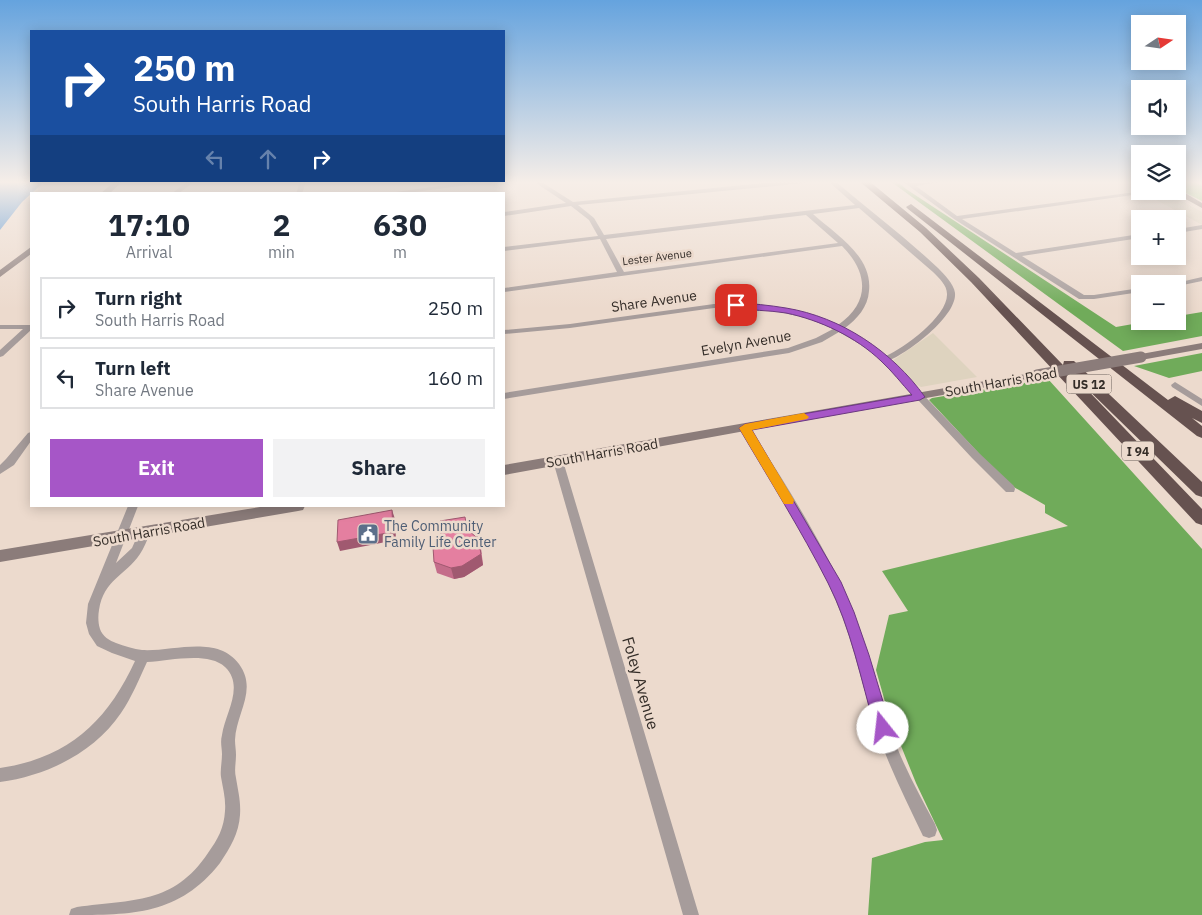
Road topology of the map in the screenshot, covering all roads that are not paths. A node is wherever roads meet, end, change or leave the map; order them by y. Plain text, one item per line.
1 (594, 224) edge
2 (711, 224) edge
3 (820, 224) edge
4 (882, 224) edge
5 (915, 224) edge
6 (932, 224) edge
7 (965, 224) edge
8 (1202, 227) edge
9 (1186, 230) edge
10 (601, 237) junction
11 (1131, 237) edge
12 (842, 244) junction
13 (505, 249) edge
14 (30, 251) edge
15 (1015, 255) junction
16 (621, 273) junction
17 (0, 274) edge
18 (975, 280) junction
19 (1202, 280) edge
20 (1186, 282) edge
21 (505, 290) edge
22 (1131, 291) edge
23 (0, 327) edge
24 (30, 327) edge
25 (30, 328) edge
26 (840, 329) junction
27 (505, 332) edge
28 (1089, 346) junction
29 (1202, 346) edge
30 (0, 354) edge
31 (885, 359) junction
32 (1175, 385) dead end
33 (505, 396) edge
34 (920, 397) junction
35 (1202, 403) edge
36 (1202, 418) edge
37 (745, 428) junction
38 (1202, 433) edge
39 (30, 436) edge
40 (558, 461) junction
41 (0, 470) edge
42 (505, 470) edge
43 (1010, 489) dead end
44 (1202, 491) edge
45 (133, 507) edge
46 (292, 507) edge
47 (1202, 519) edge
48 (144, 533) junction
49 (121, 537) junction
50 (0, 556) edge
51 (101, 584) junction
52 (143, 657) junction
53 (0, 775) edge
54 (929, 830) dead end
55 (77, 915) edge
56 (691, 915) edge

1 - 10 street
2 - 10 street
3 - 12 street, Evelyn Avenue
4 - 31 street
5 - 18 highway, I 94
6 - 28 highway
7 - 15 street
8 - 9 street
10 - 13 street
10 - 16 street
11 - 15 street
12 - 16 street, Lester Avenue
12 - 26 street, Evelyn Avenue
14 - 17 main road
15 - 22 street
16 - 21 street, Lester Avenue
18 - 44 highway, US 12
18 - 47 highway, I 94
19 - 20 street
23 - 24 street
25 - 30 street
26 - 27 street, Share Avenue
26 - 31 street, Share Avenue
26 - 33 street, Evelyn Avenue
28 - 36 highway, US 12
28 - 38 highway
29 - 34 main road, South Harris Road, bridge
31 - 34 street, Share Avenue
32 - 35 street
34 - 37 main road, South Harris Road
34 - 43 street, Share Avenue
37 - 40 main road, South Harris Road
37 - 54 street
39 - 41 street
40 - 42 main road, South Harris Road
40 - 56 street, Foley Avenue
45 - 49 street
46 - 48 main road, South Harris Road
48 - 49 main road, South Harris Road
48 - 51 street
49 - 50 main road, South Harris Road
49 - 51 street
51 - 52 street
52 - 53 street
52 - 55 street

